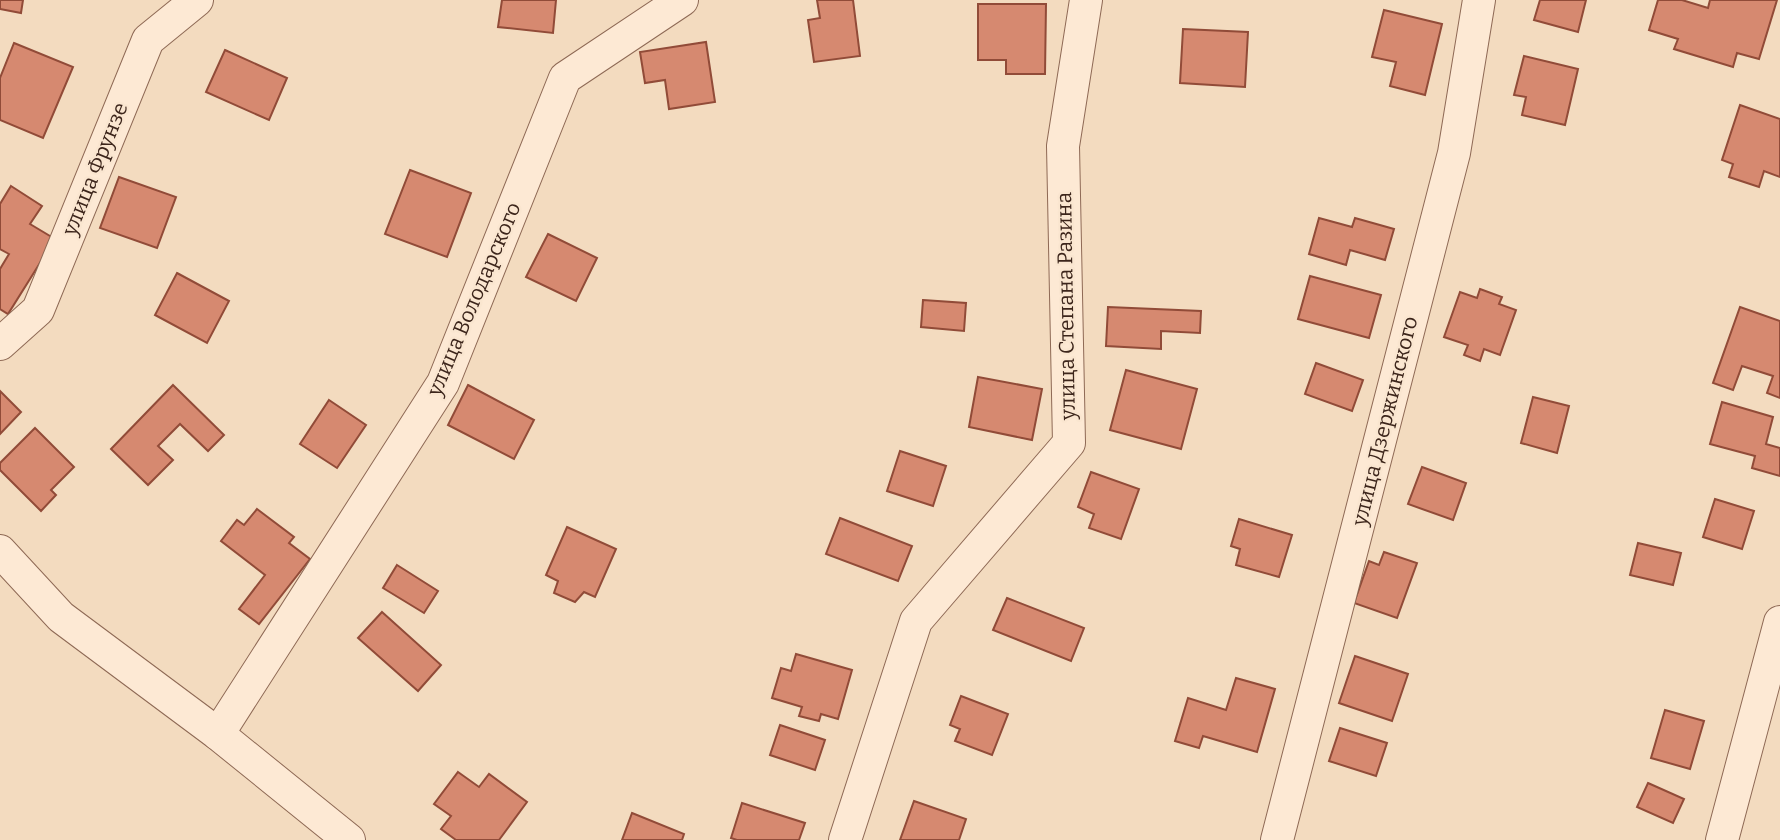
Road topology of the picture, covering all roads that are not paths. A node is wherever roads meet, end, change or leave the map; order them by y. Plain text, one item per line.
1 (197, 0) edge
2 (682, 0) edge
3 (1086, 0) edge
4 (1479, 0) edge
5 (0, 344) edge
6 (0, 551) edge
7 (1780, 622) edge
8 (218, 734) junction
9 (349, 840) edge
10 (845, 840) edge
11 (1277, 840) edge
12 (1722, 840) edge

1 - 5 street, улица Фрунзе
2 - 8 street, улица Володарского
3 - 10 street, улица Степана Разина
4 - 11 street, улица Дзержинского
6 - 8 street
7 - 12 street
8 - 9 street

